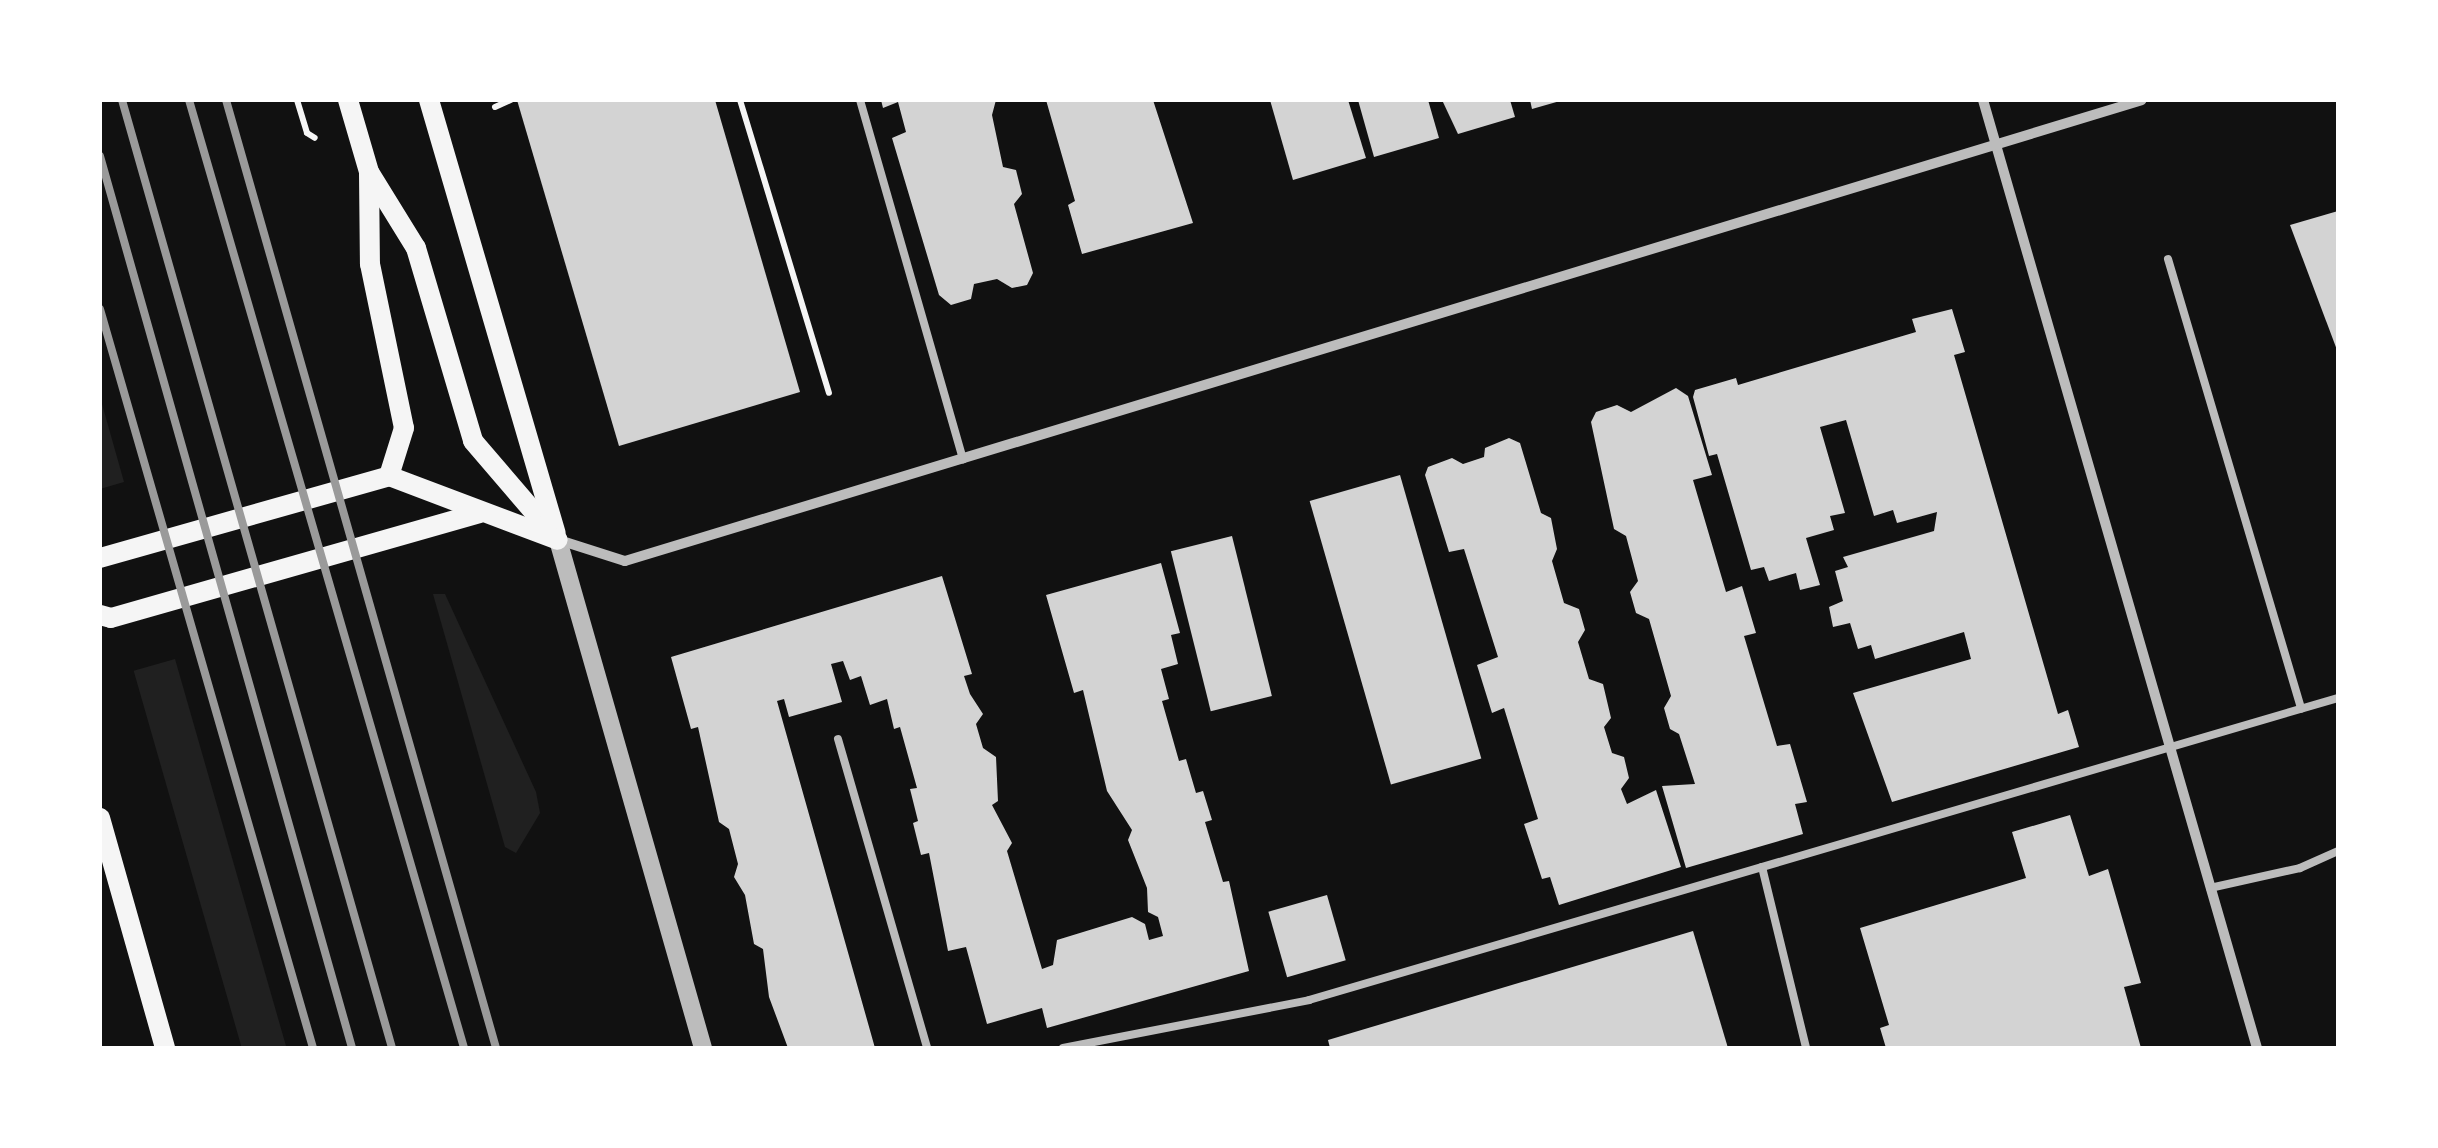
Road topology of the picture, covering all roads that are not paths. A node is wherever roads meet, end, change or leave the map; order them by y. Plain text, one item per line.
1 (348, 100) edge
2 (428, 100) edge
3 (860, 100) edge
4 (1984, 100) edge
5 (2142, 100) edge
6 (1996, 144) junction
7 (369, 172) junction
8 (2168, 258) dead end
9 (963, 460) junction
10 (389, 476) junction
11 (479, 513) junction
12 (558, 540) junction
13 (100, 558) edge
14 (100, 615) edge
15 (2338, 698) edge
16 (2301, 709) junction
17 (838, 739) dead end
18 (2170, 748) junction
19 (100, 818) edge
20 (2338, 851) edge
21 (1762, 867) junction
22 (2210, 888) junction
23 (165, 1048) edge
24 (703, 1048) edge
25 (927, 1048) edge
26 (1063, 1048) edge
27 (1806, 1048) edge
28 (2256, 1048) edge

1 - 7 main road
2 - 12 main road
3 - 9 lane
4 - 6 street
5 - 6 street
6 - 9 street
6 - 18 street
7 - 10 main road
7 - 12 main road
8 - 16 lane
9 - 12 street
10 - 11 main road
10 - 13 main road
11 - 12 main road
11 - 14 main road
12 - 24 street
15 - 16 lane
16 - 18 lane
17 - 25 lane
18 - 21 lane
18 - 22 street
19 - 23 main road
20 - 22 lane
21 - 26 lane
21 - 27 lane
22 - 28 street

